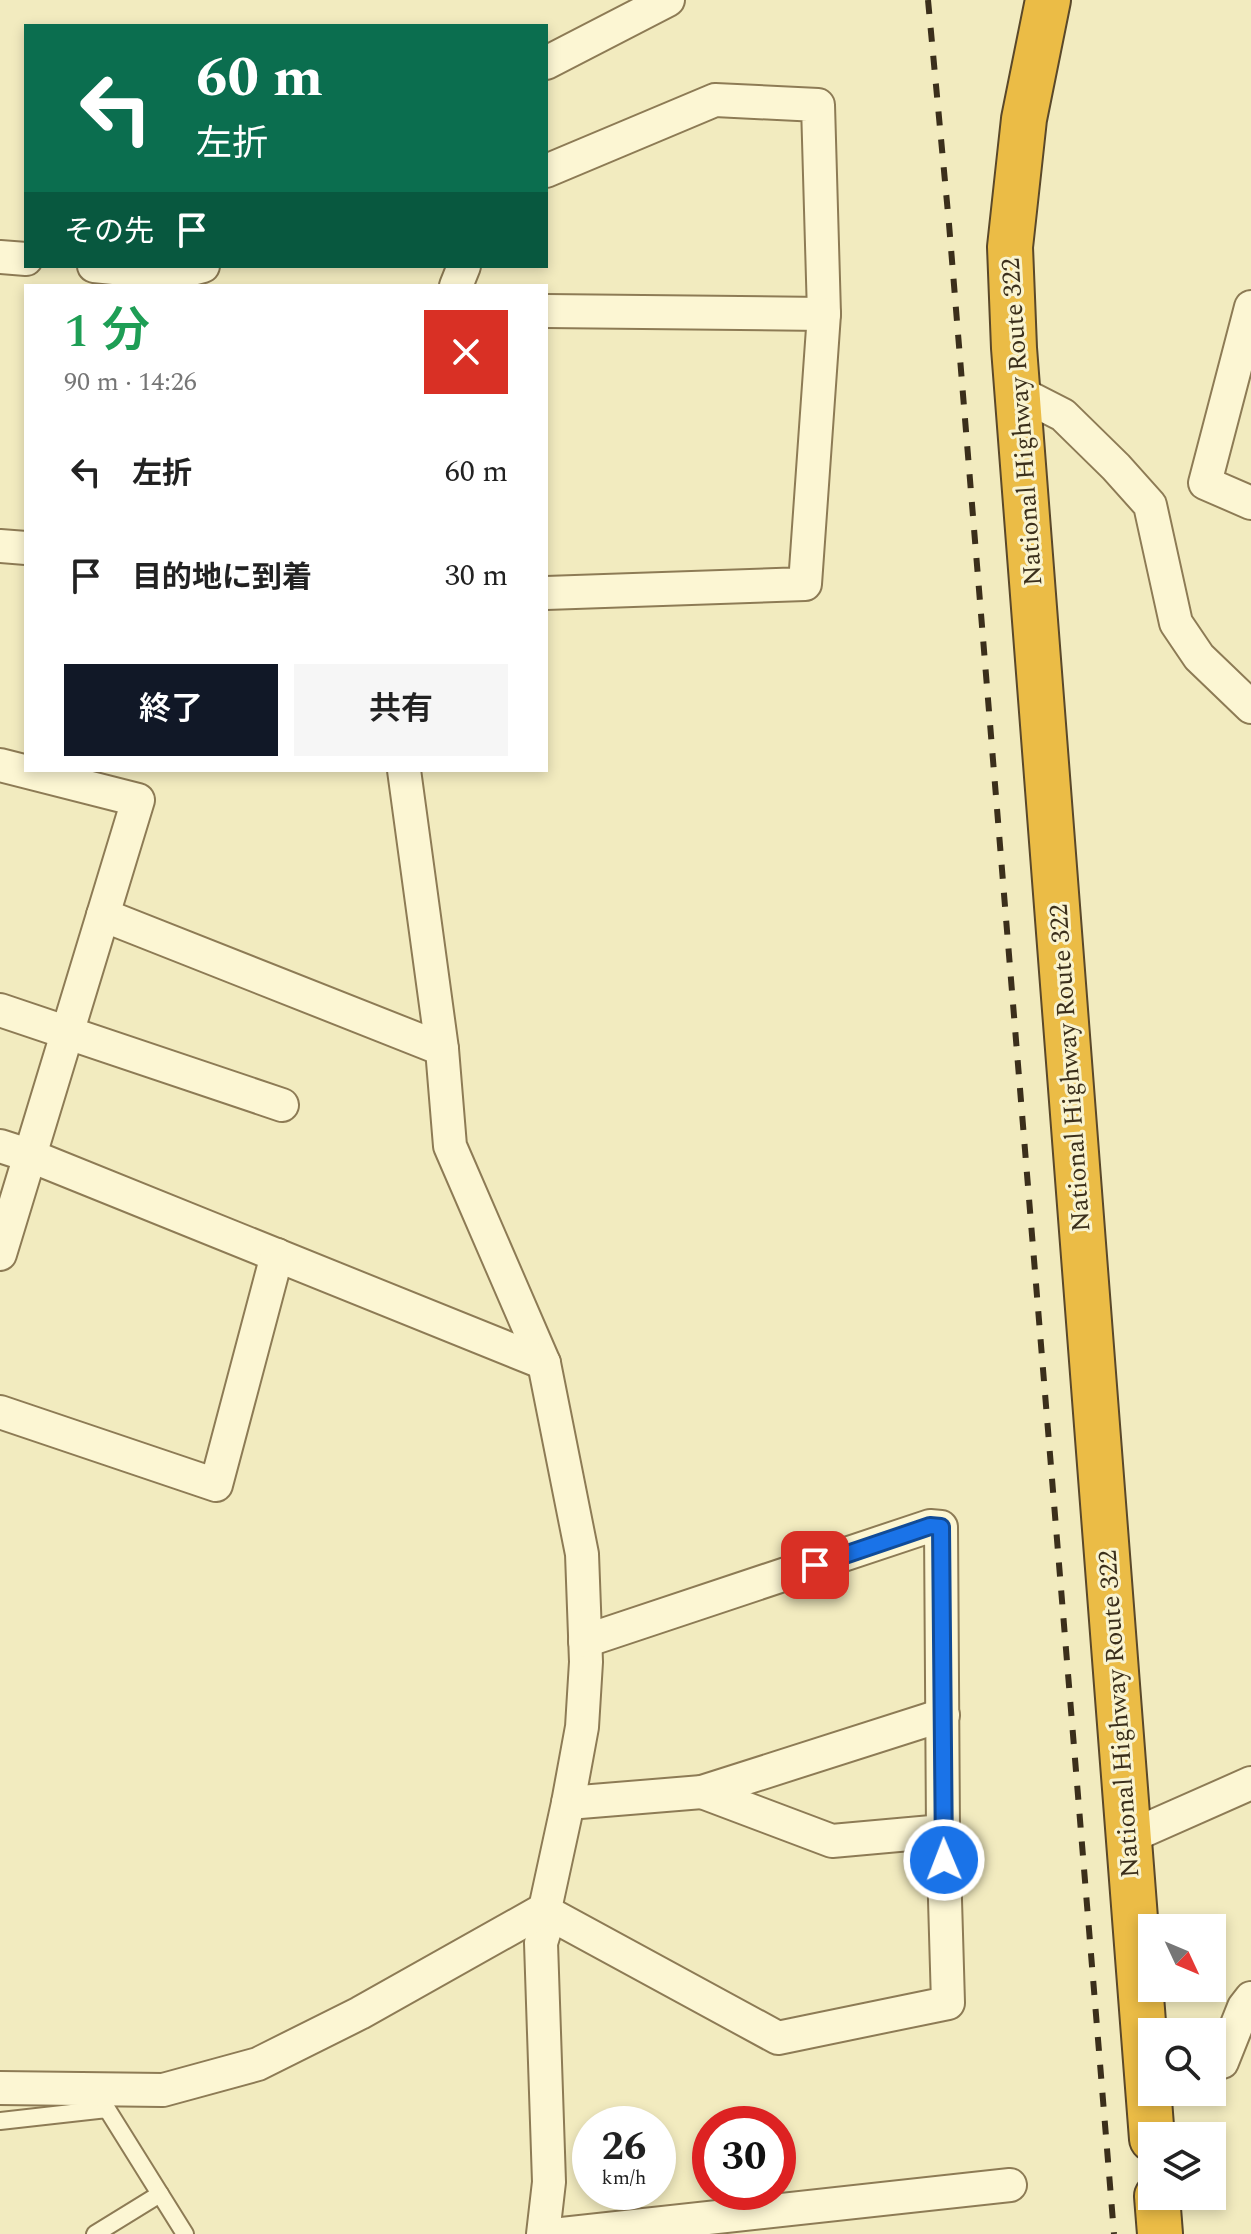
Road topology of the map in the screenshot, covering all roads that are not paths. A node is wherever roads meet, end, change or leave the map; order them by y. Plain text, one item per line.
1 (668, 0) edge
2 (1048, 0) edge
3 (548, 62) edge
4 (548, 170) edge
5 (0, 257) edge
6 (24, 259) edge
7 (114, 268) edge
8 (196, 268) edge
9 (1251, 307) edge
10 (548, 311) edge
11 (824, 314) junction
12 (1018, 392) junction
13 (1251, 503) edge
14 (0, 546) edge
15 (24, 548) edge
16 (548, 593) edge
17 (1251, 707) edge
18 (0, 765) edge
19 (24, 771) edge
20 (28, 772) edge
21 (404, 772) edge
22 (103, 915) junction
23 (0, 1010) edge
24 (68, 1033) junction
25 (442, 1049) junction
26 (282, 1105) dead end
27 (0, 1146) edge
28 (31, 1156) junction
29 (0, 1254) edge
30 (277, 1255) junction
31 (544, 1363) junction
32 (0, 1412) edge
33 (585, 1641) junction
34 (943, 1715) junction
35 (1251, 1783) edge
36 (702, 1792) junction
37 (568, 1803) junction
38 (943, 1831) junction
39 (1129, 1837) junction
40 (547, 1911) junction
41 (1251, 1998) edge
42 (1145, 2018) edge
43 (1226, 2052) edge
44 (0, 2088) edge
45 (0, 2121) edge
46 (1010, 2185) dead end
47 (160, 2194) junction
48 (1158, 2210) edge
49 (95, 2234) edge
50 (185, 2234) edge
51 (543, 2234) edge
52 (562, 2234) edge
53 (1160, 2234) edge

1 - 3 street
2 - 12 highway, National Highway Route 322
4 - 11 street
5 - 6 street
7 - 8 street
9 - 13 street
10 - 11 street
11 - 16 street
12 - 17 street
12 - 39 highway, National Highway Route 322
14 - 15 street
18 - 19 street
20 - 22 street
21 - 25 street
22 - 24 street
22 - 25 street
23 - 24 street
24 - 26 street
24 - 28 street
25 - 31 street
27 - 28 street
28 - 29 street
28 - 30 street
30 - 31 street
30 - 32 street
31 - 33 street
33 - 34 street
33 - 37 street
34 - 36 street
34 - 38 street
35 - 39 street
36 - 37 street
36 - 38 street
37 - 40 street
38 - 40 street
39 - 42 highway, National Highway Route 322
40 - 44 street
40 - 51 street
41 - 43 street
45 - 47 lane
46 - 52 street
47 - 49 lane
47 - 50 lane
48 - 53 highway

